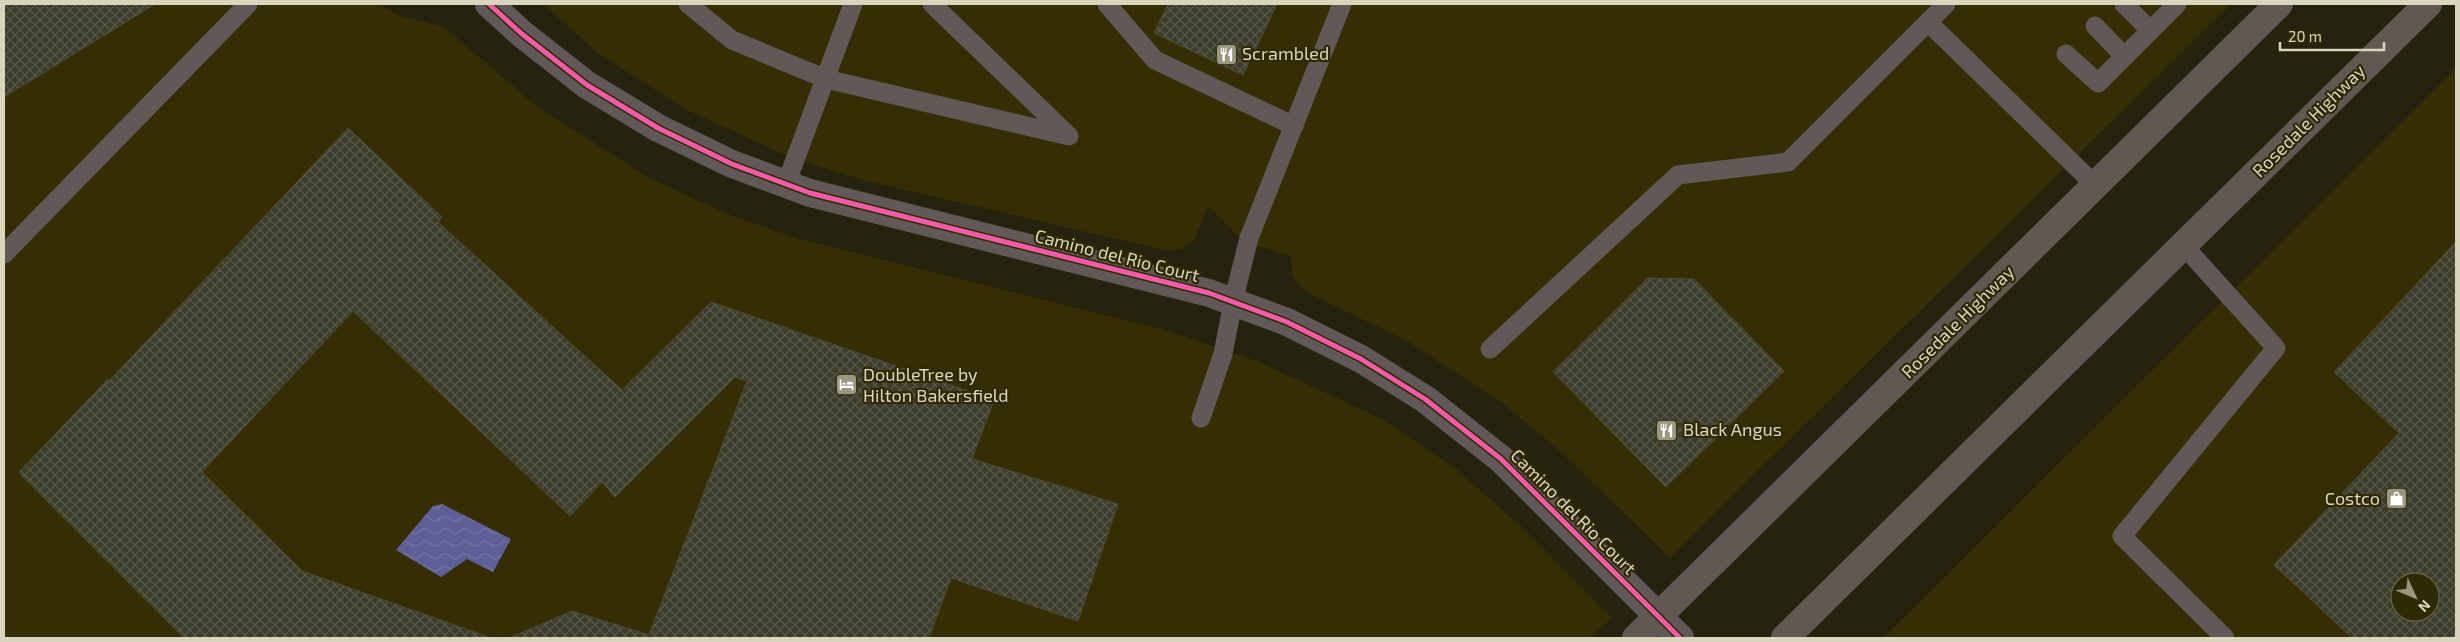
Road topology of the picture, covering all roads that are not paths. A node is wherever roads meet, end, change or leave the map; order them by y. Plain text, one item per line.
1 (248, 4) edge
2 (489, 4) edge
3 (688, 4) edge
4 (854, 4) edge
5 (932, 4) edge
6 (1107, 4) edge
7 (1342, 4) edge
8 (1946, 4) edge
9 (2124, 4) edge
10 (2177, 4) edge
11 (2280, 4) edge
12 (2428, 4) edge
13 (1928, 22) junction
14 (2094, 26) dead end
15 (2150, 30) junction
16 (2066, 54) dead end
17 (2124, 56) junction
18 (826, 79) junction
19 (1294, 126) junction
20 (786, 184) junction
21 (2096, 186) junction
22 (2183, 245) junction
23 (4, 254) edge
24 (1233, 302) junction
25 (1490, 348) dead end
26 (1201, 418) dead end
27 (1658, 616) junction
28 (1636, 638) edge
29 (1680, 638) edge
30 (1785, 638) edge
31 (2225, 638) edge

1 - 23 lane
2 - 20 street, Camino del Rio Court
3 - 18 lane
4 - 18 lane
5 - 18 lane
6 - 19 lane
7 - 19 lane
8 - 13 lane
9 - 15 lane
10 - 15 lane
11 - 21 main road, Rosedale Highway
12 - 22 main road, Rosedale Highway
13 - 21 lane
13 - 25 lane
14 - 17 lane
15 - 17 lane
16 - 17 lane
18 - 20 lane
19 - 24 lane
20 - 24 street, Camino del Rio Court
21 - 27 main road, Rosedale Highway
22 - 30 main road, Rosedale Highway
22 - 31 lane
24 - 26 lane
24 - 27 street, Camino del Rio Court
27 - 28 main road, Rosedale Highway
27 - 29 street, Camino del Rio Court

